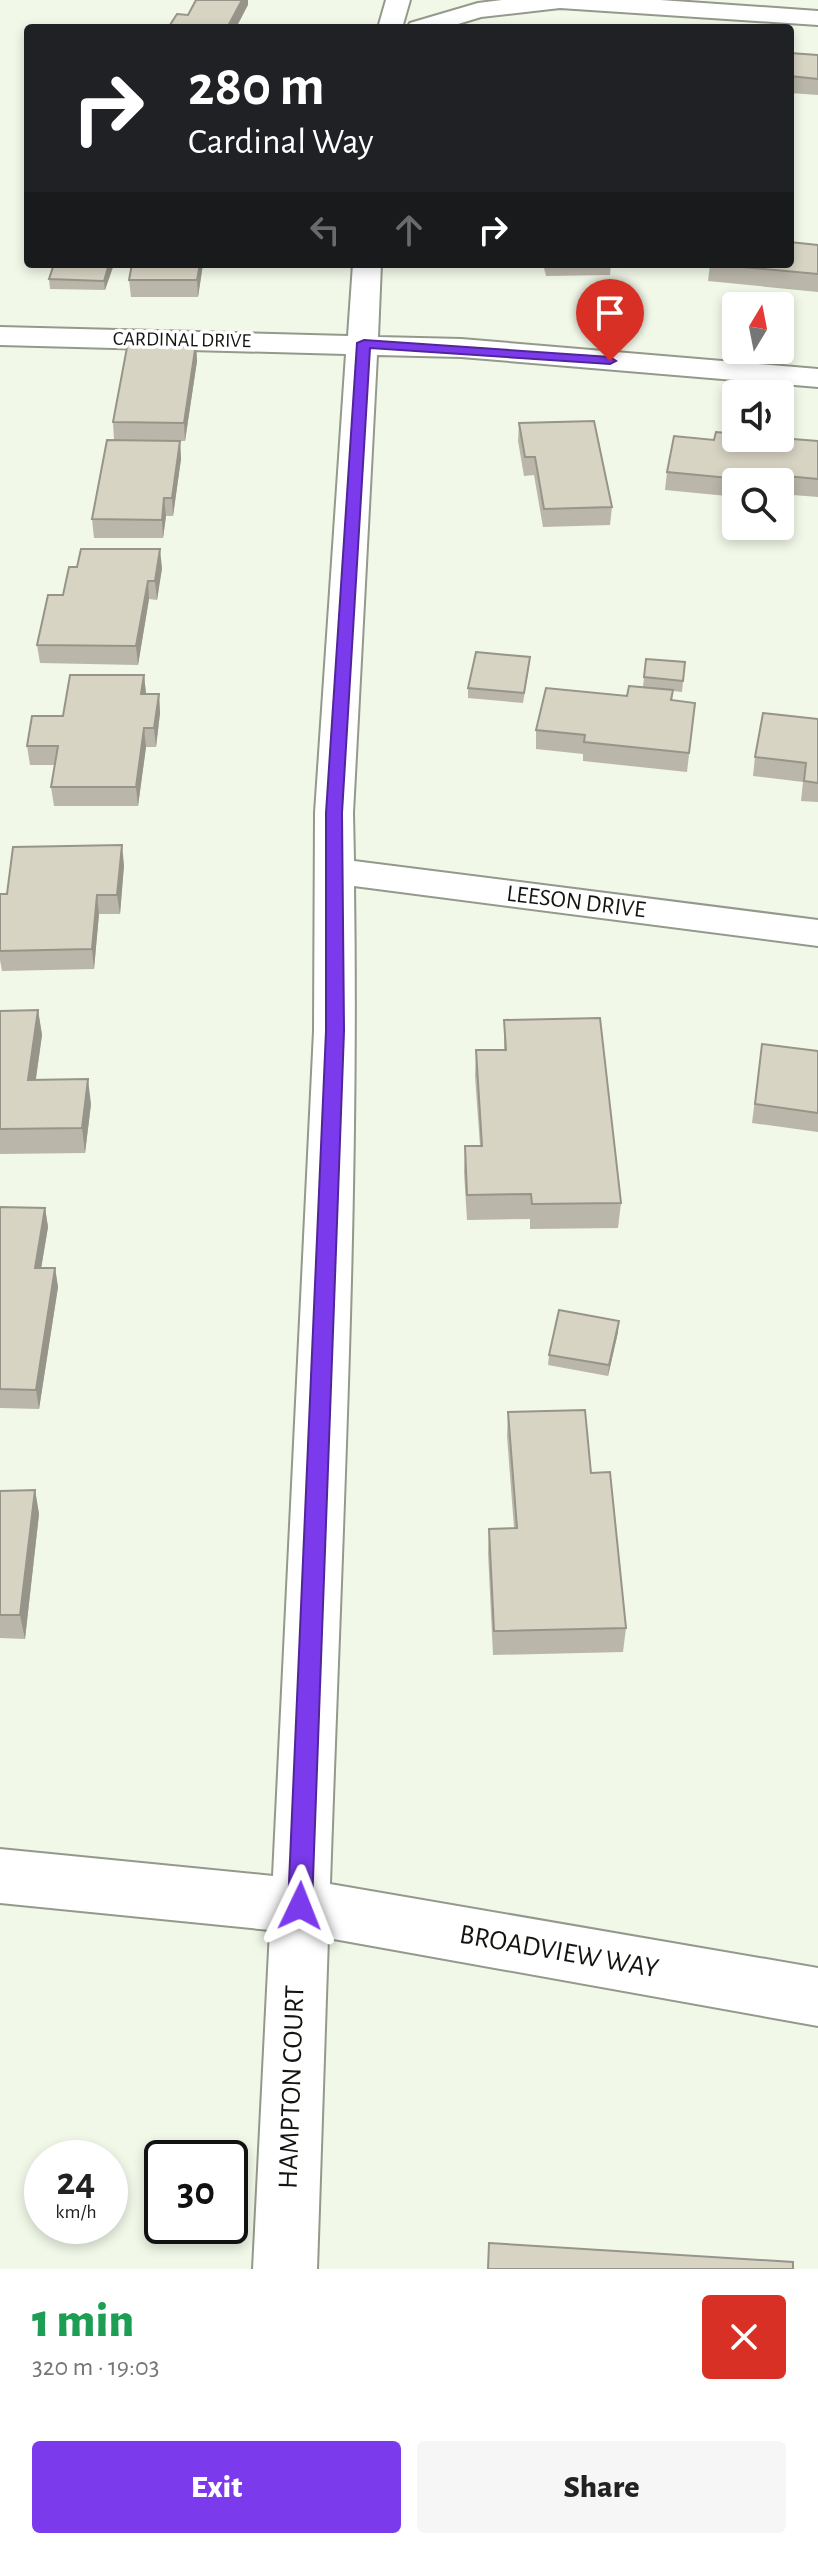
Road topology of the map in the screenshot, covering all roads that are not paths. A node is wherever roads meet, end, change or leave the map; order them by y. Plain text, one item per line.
1 (398, 0) edge
2 (555, 0) edge
3 (818, 18) edge
4 (391, 24) edge
5 (432, 24) edge
6 (367, 268) edge
7 (0, 336) edge
8 (364, 343) junction
9 (818, 378) edge
10 (333, 871) junction
11 (818, 933) edge
12 (0, 1876) edge
13 (300, 1906) junction
14 (818, 1997) edge
15 (285, 2269) edge

1 - 4 street
2 - 3 street
2 - 5 street
6 - 8 street, HAMPTON COURT
7 - 8 street, CARDINAL DRIVE
8 - 9 street, CARDINAL DRIVE
8 - 10 street, HAMPTON COURT
10 - 11 street, LEESON DRIVE
10 - 13 street, HAMPTON COURT
12 - 13 street, BROADVIEW WAY
13 - 14 street, BROADVIEW WAY
13 - 15 street, HAMPTON COURT

